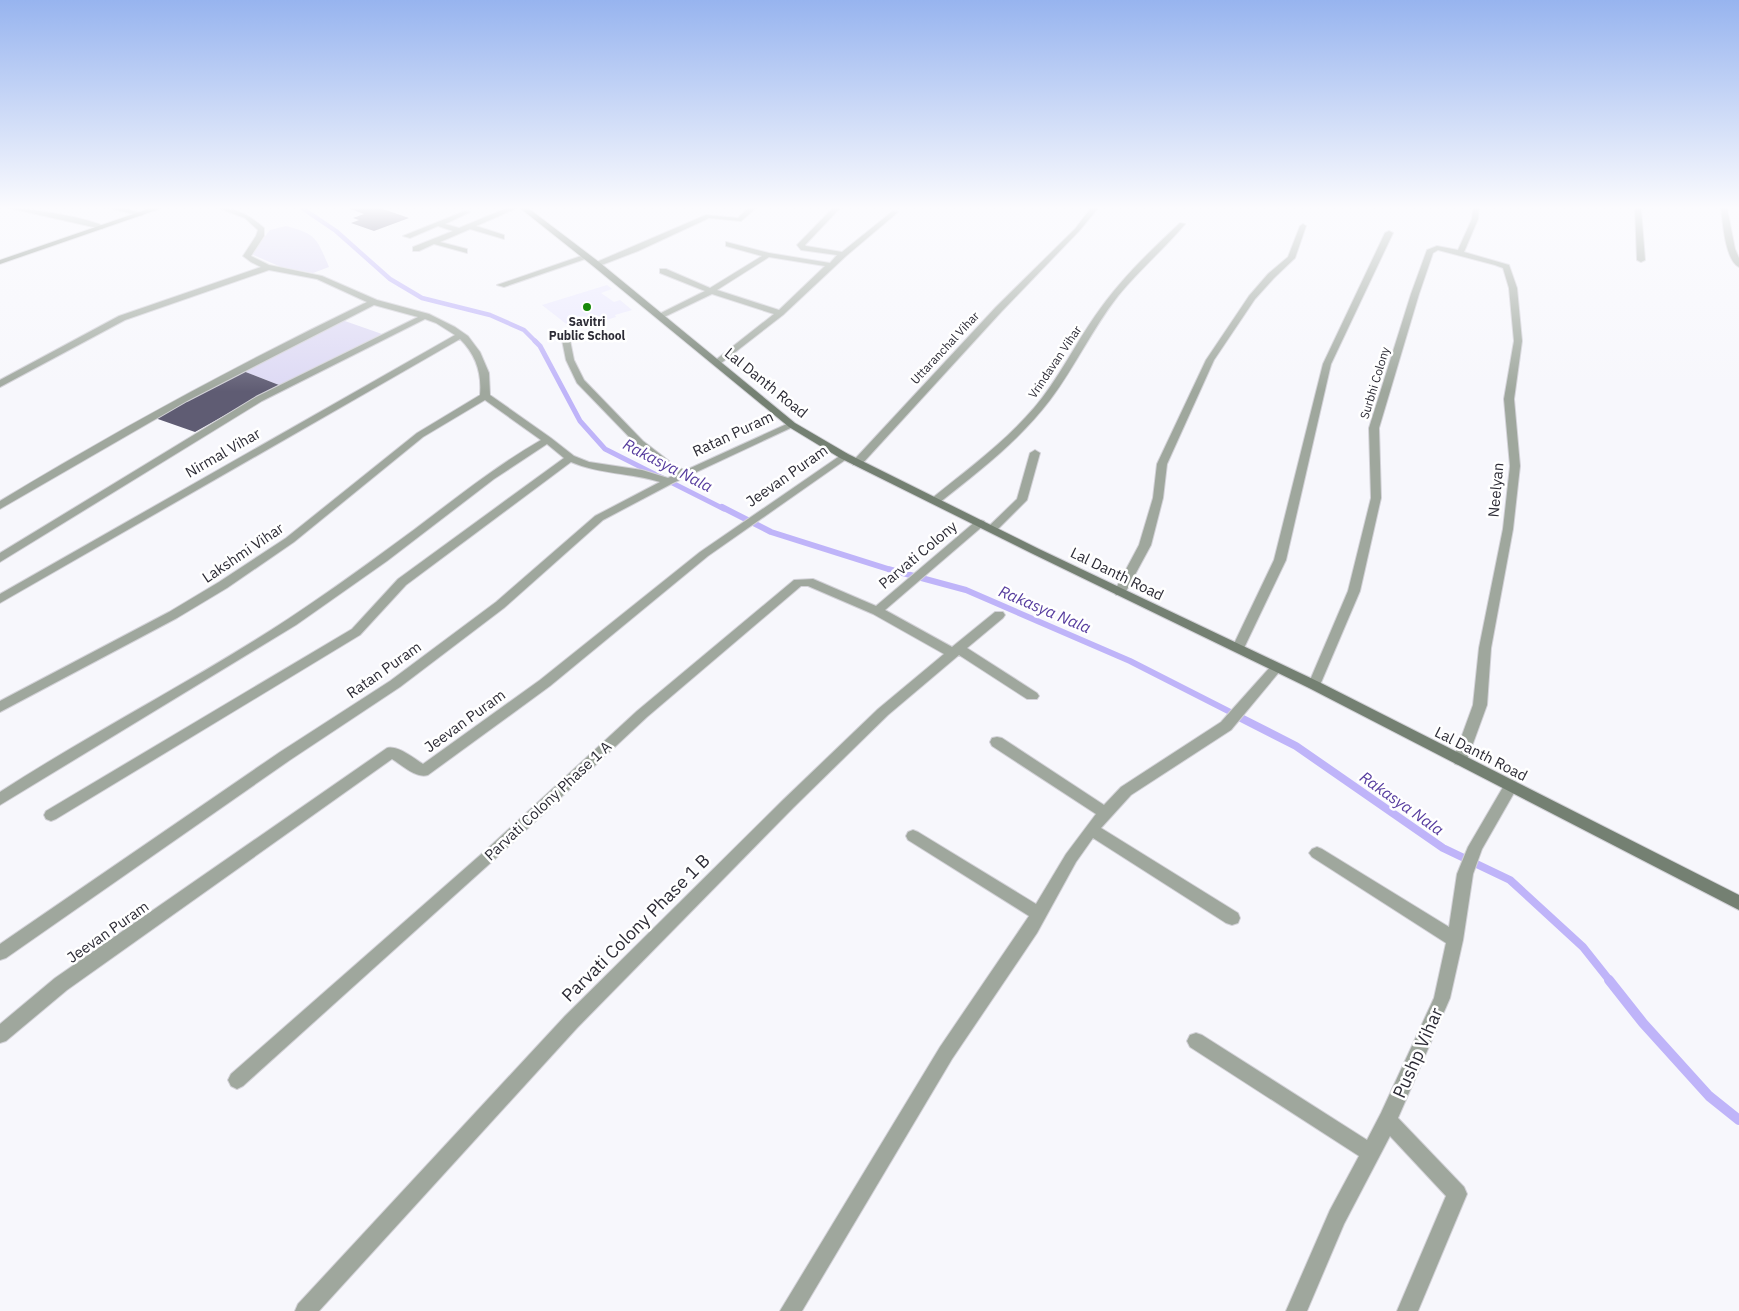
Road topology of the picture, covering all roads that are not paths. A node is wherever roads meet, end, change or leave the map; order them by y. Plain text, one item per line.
1 (263, 269) edge
2 (281, 269) edge
3 (559, 269) edge
4 (603, 269) edge
5 (746, 269) edge
6 (827, 269) edge
7 (1038, 269) edge
8 (1138, 269) edge
9 (1279, 269) edge
10 (1371, 269) edge
11 (1424, 269) edge
12 (1507, 269) edge
13 (663, 271) dead end
14 (501, 285) dead end
15 (711, 291) junction
16 (373, 302) junction
17 (780, 313) junction
18 (426, 316) junction
19 (659, 316) junction
20 (461, 335) junction
21 (565, 335) dead end
22 (717, 362) junction
23 (0, 384) edge
24 (485, 396) junction
25 (792, 425) junction
26 (548, 440) junction
27 (1035, 453) dead end
28 (844, 456) junction
29 (570, 458) junction
30 (857, 463) junction
31 (687, 472) junction
32 (669, 481) junction
33 (935, 500) junction
34 (0, 506) edge
35 (980, 523) junction
36 (992, 529) junction
37 (0, 558) edge
38 (1120, 592) junction
39 (0, 600) edge
40 (877, 611) junction
41 (999, 616) dead end
42 (1238, 648) junction
43 (956, 651) junction
44 (1276, 668) junction
45 (1314, 685) junction
46 (1032, 696) dead end
47 (0, 707) edge
48 (997, 742) dead end
49 (1460, 760) junction
50 (1511, 786) junction
51 (0, 799) edge
52 (1105, 813) junction
53 (51, 815) dead end
54 (1091, 829) junction
55 (913, 836) dead end
56 (1317, 853) dead end
57 (1739, 903) edge
58 (1039, 914) junction
59 (1232, 918) dead end
60 (1455, 940) junction
61 (0, 953) edge
62 (0, 1036) edge
63 (1196, 1041) dead end
64 (237, 1080) dead end
65 (1388, 1120) junction
66 (1370, 1153) junction
67 (305, 1311) edge
68 (790, 1311) edge
69 (1296, 1311) edge
70 (1408, 1311) edge

1 - 23 street
2 - 16 street
3 - 14 street
4 - 19 street, Lal Danth Road
5 - 15 street
6 - 17 street
7 - 30 street, Uttaranchal Vihar
8 - 33 street, Vrindavan Vihar
9 - 38 street
10 - 42 street
11 - 45 street, Surbhi Colony
12 - 49 street, Neelyan
13 - 15 street
15 - 17 street
15 - 19 street
16 - 18 street
16 - 34 street
17 - 22 street
18 - 20 street
18 - 37 street
19 - 22 street, Lal Danth Road
20 - 24 street
20 - 39 street, Nirmal Vihar
21 - 31 street
22 - 25 street, Lal Danth Road
24 - 26 street
24 - 47 street, Lakshmi Vihar
25 - 28 street, Lal Danth Road
25 - 31 street, Ratan Puram
26 - 29 street
26 - 51 street
27 - 36 street
28 - 30 street, Lal Danth Road
28 - 62 street, Jeevan Puram
29 - 32 street
29 - 53 street
30 - 33 street, Lal Danth Road
31 - 32 street, Ratan Puram
32 - 61 street, Ratan Puram
33 - 35 street, Lal Danth Road
35 - 36 street, Lal Danth Road
35 - 40 street, Parvati Colony
36 - 38 street, Lal Danth Road
38 - 42 street, Lal Danth Road
40 - 43 street
40 - 64 street, Parvati Colony Phase 1 A
41 - 43 street, Parvati Colony Phase 1 B
42 - 44 street, Lal Danth Road
43 - 46 street
43 - 67 street, Parvati Colony Phase 1 B
44 - 45 street, Lal Danth Road
44 - 52 street
45 - 49 street, Lal Danth Road
48 - 52 street
49 - 50 street, Lal Danth Road
50 - 57 street, Lal Danth Road
50 - 60 street, Pushp Vihar
52 - 54 street
54 - 58 street
54 - 59 street
55 - 58 street
56 - 60 street
58 - 68 street
60 - 65 street, Pushp Vihar
63 - 66 street
65 - 66 street, Pushp Vihar
65 - 70 street
66 - 69 street, Pushp Vihar

